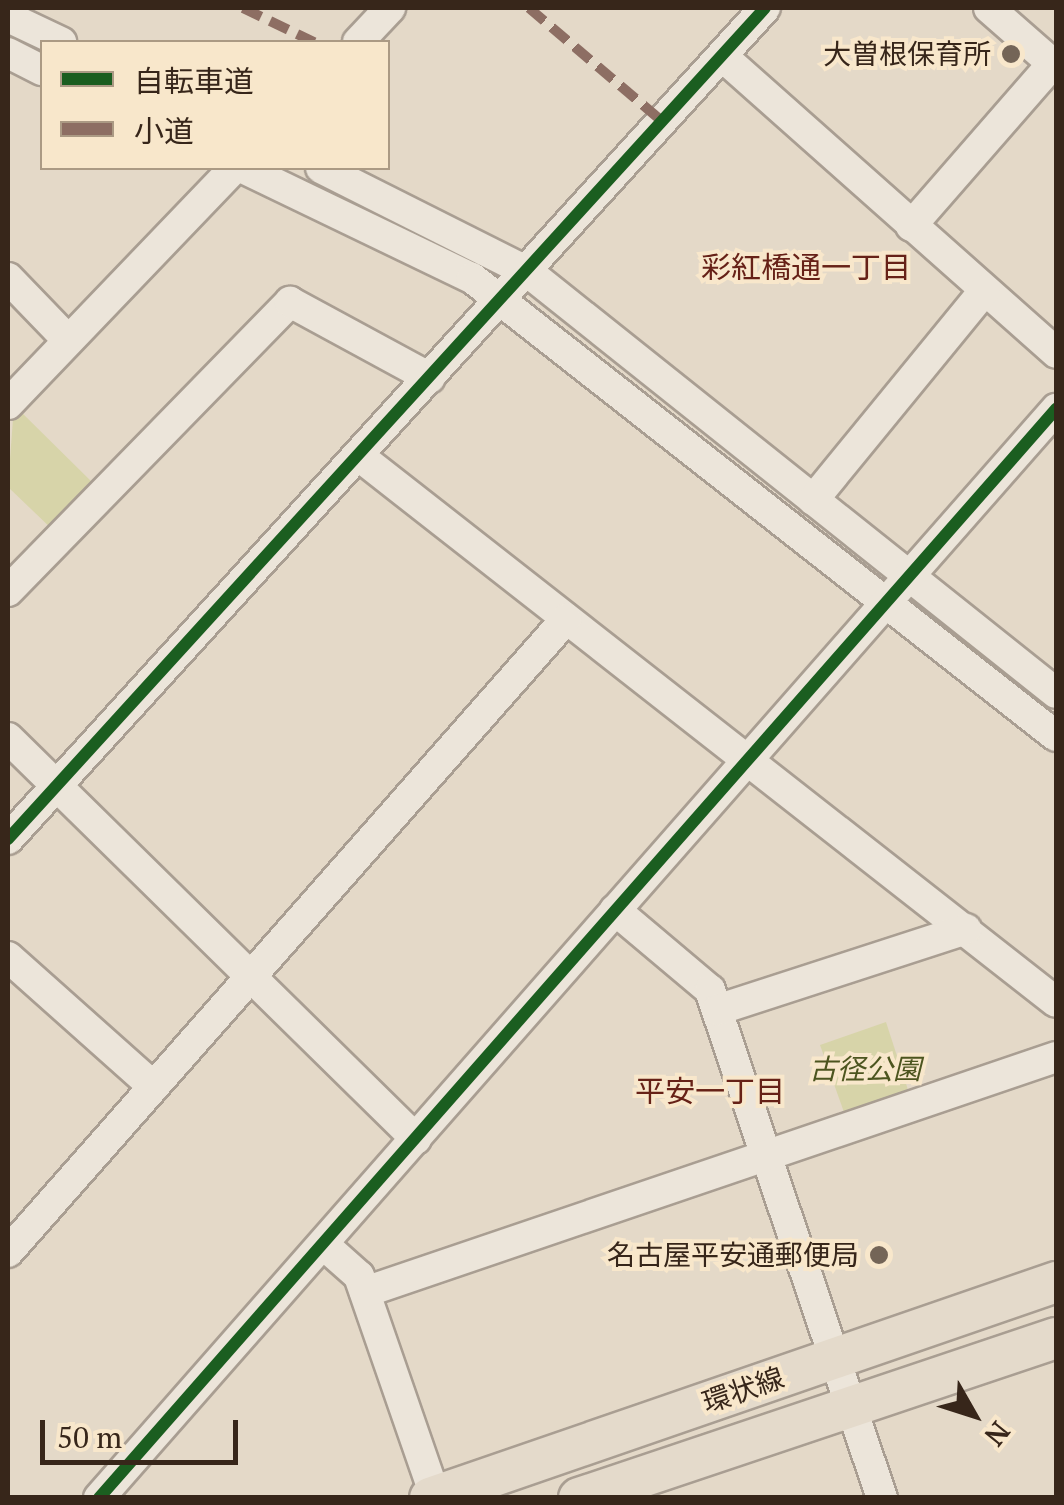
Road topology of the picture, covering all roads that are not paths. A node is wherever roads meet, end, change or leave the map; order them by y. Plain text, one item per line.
1 (390, 8) edge
2 (764, 8) edge
3 (989, 8) edge
4 (8, 17) edge
5 (58, 40) edge
6 (360, 40) edge
7 (8, 54) edge
8 (722, 56) junction
9 (1055, 62) edge
10 (40, 69) edge
11 (232, 170) edge
12 (247, 170) edge
13 (325, 170) edge
14 (911, 226) junction
15 (528, 272) junction
16 (8, 278) edge
17 (985, 290) junction
18 (502, 299) junction
19 (66, 338) junction
20 (1056, 353) edge
21 (430, 378) junction
22 (8, 404) edge
23 (1056, 409) edge
24 (358, 456) junction
25 (813, 500) junction
26 (909, 578) junction
27 (8, 591) edge
28 (887, 602) junction
29 (566, 618) junction
30 (1056, 693) edge
31 (1056, 736) edge
32 (8, 738) edge
33 (748, 760) junction
34 (55, 785) junction
35 (8, 840) edge
36 (615, 910) junction
37 (966, 929) junction
38 (8, 957) edge
39 (248, 979) junction
40 (1056, 1002) edge
41 (718, 1010) junction
42 (1056, 1058) edge
43 (154, 1087) junction
44 (416, 1139) junction
45 (767, 1155) junction
46 (323, 1244) junction
47 (8, 1252) edge
48 (1056, 1282) edge
49 (365, 1292) junction
50 (1056, 1338) edge
51 (836, 1358) junction
52 (852, 1406) junction
53 (433, 1497) edge
54 (98, 1498) edge
55 (579, 1498) edge
56 (882, 1498) edge

1 - 6 street
2 - 8 street
3 - 9 street
4 - 5 street
7 - 10 street
8 - 14 street
8 - 15 street
9 - 14 street
11 - 19 street
12 - 18 street
13 - 15 street
14 - 17 street
15 - 18 street
15 - 25 street
16 - 19 street
17 - 20 street
17 - 25 street
18 - 21 street
18 - 28 street
19 - 22 street
21 - 24 street
21 - 27 street
23 - 26 street
24 - 29 street
24 - 34 street
25 - 26 street
26 - 28 street
26 - 30 street
28 - 31 street
28 - 33 street
29 - 33 street
29 - 39 street
32 - 34 street
33 - 36 street
33 - 37 street
34 - 35 street
34 - 39 street
36 - 41 street
36 - 44 street
37 - 40 street
37 - 41 street
38 - 43 street
39 - 43 street
39 - 44 street
41 - 45 street
42 - 45 street
43 - 47 street
44 - 46 street
45 - 49 street
45 - 51 street
46 - 49 street
46 - 54 street
48 - 51 main road, 環状線
49 - 53 street
50 - 52 main road, 環状線
51 - 52 street
51 - 53 main road, 環状線
52 - 55 main road, 環状線
52 - 56 street

